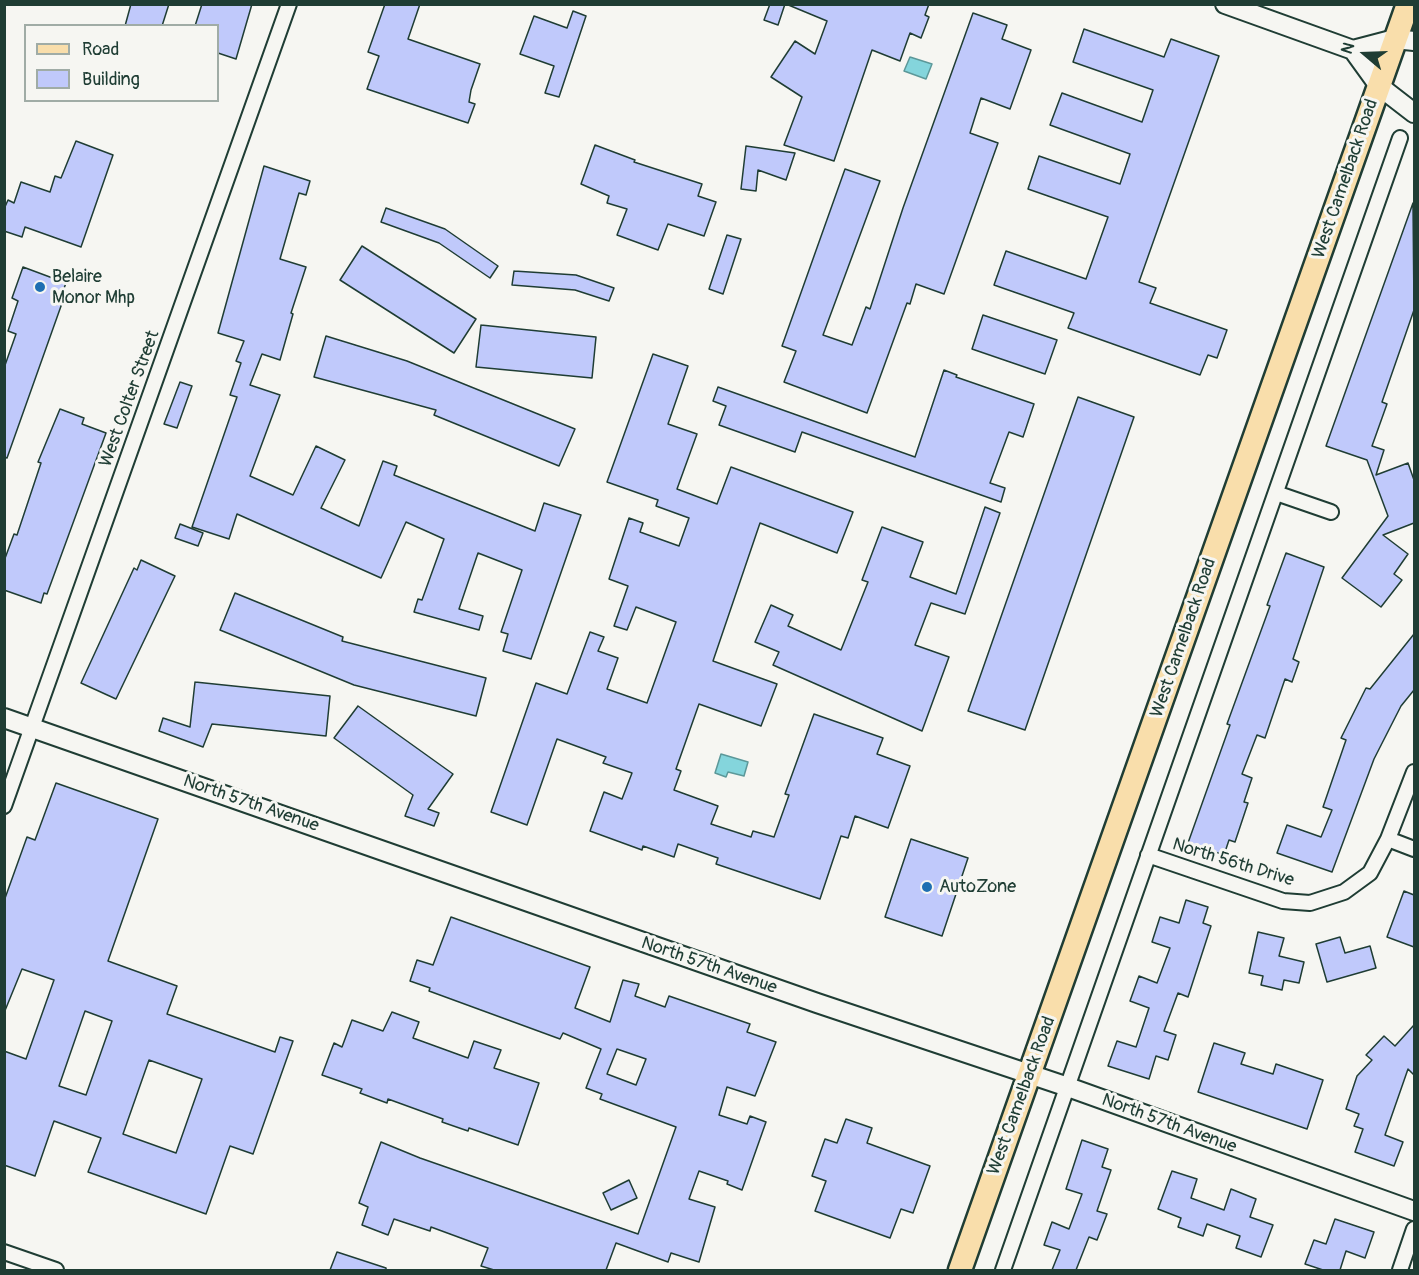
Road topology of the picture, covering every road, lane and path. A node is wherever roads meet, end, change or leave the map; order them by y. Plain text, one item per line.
1 (289, 4) edge
2 (1225, 4) edge
3 (1408, 4) edge
4 (1405, 40) edge
5 (1353, 50) junction
6 (1379, 86) junction
7 (1414, 113) edge
8 (1400, 138) dead end
9 (1276, 493) junction
10 (1330, 512) dead end
11 (4, 718) edge
12 (32, 728) junction
13 (1414, 772) edge
14 (4, 806) edge
15 (1388, 839) junction
16 (1414, 849) edge
17 (1148, 855) junction
18 (1030, 1075) junction
19 (1068, 1087) junction
20 (1414, 1211) edge
21 (1414, 1229) edge
22 (4, 1252) edge
23 (56, 1270) edge
24 (960, 1270) edge
25 (1003, 1270) edge
26 (1400, 1270) edge

1 - 12 street, West Colter Street
2 - 5 street
3 - 4 main road, West Camelback Road
4 - 5 street
4 - 6 main road, West Camelback Road
5 - 6 street
6 - 7 street
6 - 18 main road, West Camelback Road
8 - 9 street, West Camelback Road
9 - 10 street
9 - 17 street, West Camelback Road
11 - 12 street, North 57th Avenue
12 - 14 street, West Colter Street
12 - 18 street, North 57th Avenue
13 - 15 street, North 56th Drive
15 - 16 street
15 - 17 street, North 56th Drive
17 - 19 street, West Camelback Road
18 - 19 street, North 57th Avenue
18 - 24 main road, West Camelback Road
19 - 20 street, North 57th Avenue
19 - 25 street, West Camelback Road
21 - 26 street
22 - 23 street

